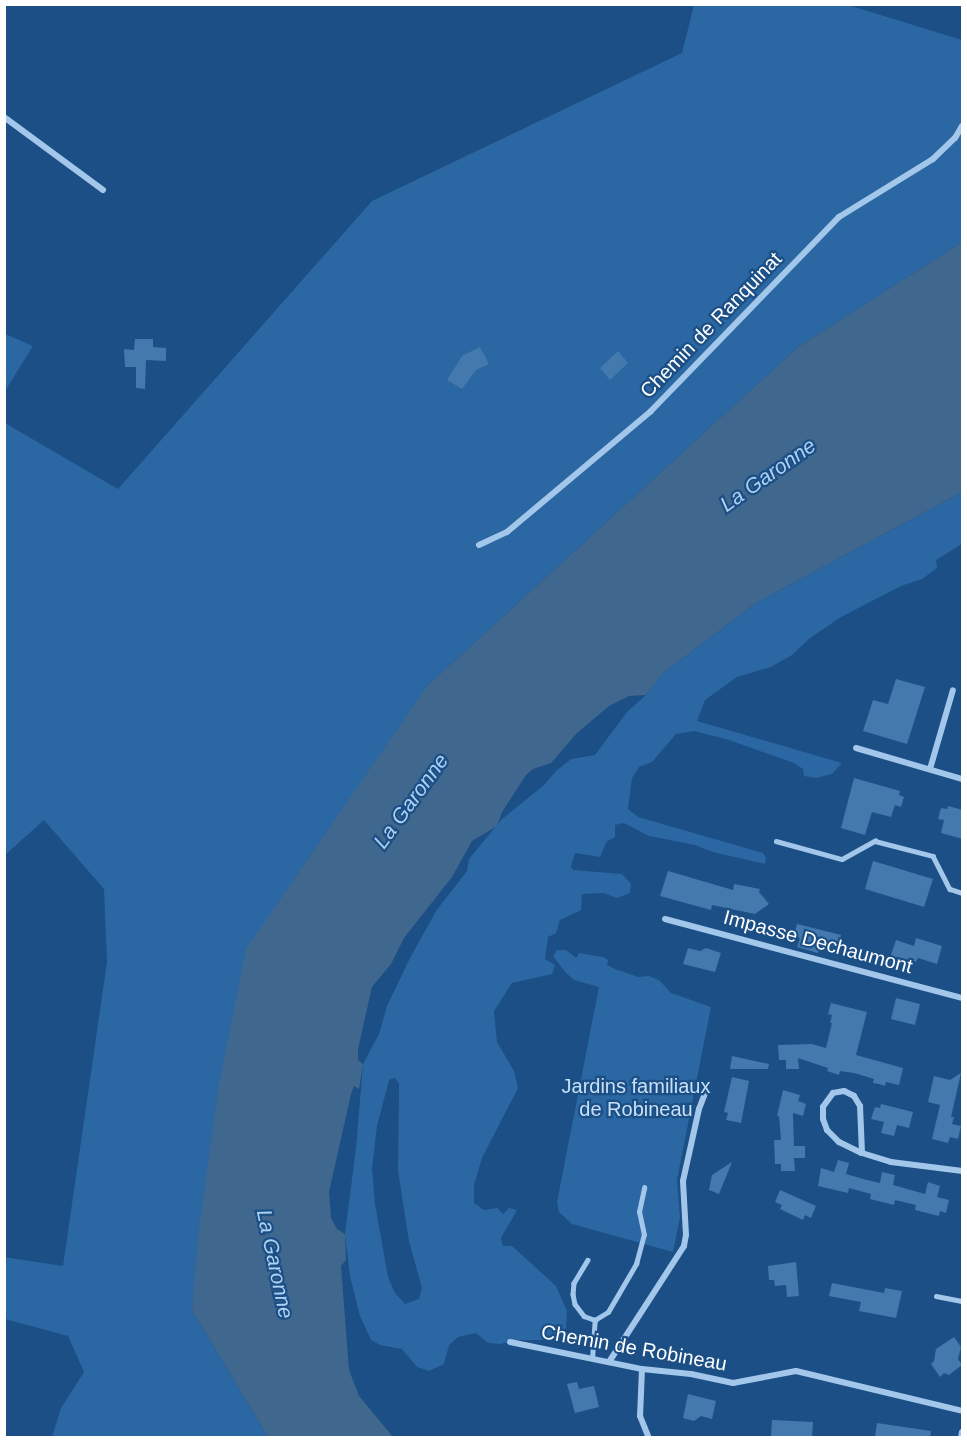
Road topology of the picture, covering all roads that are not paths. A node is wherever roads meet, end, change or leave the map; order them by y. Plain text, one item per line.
1 (4, 117) edge
2 (963, 126) edge
3 (103, 190) dead end
4 (479, 545) dead end
5 (953, 690) dead end
6 (856, 748) dead end
7 (930, 769) junction
8 (963, 779) edge
9 (776, 841) dead end
10 (963, 893) edge
11 (665, 919) dead end
12 (963, 998) edge
13 (705, 1093) dead end
14 (862, 1153) junction
15 (963, 1171) edge
16 (644, 1188) dead end
17 (588, 1260) dead end
18 (936, 1296) dead end
19 (963, 1301) edge
20 (595, 1320) junction
21 (510, 1342) dead end
22 (592, 1359) junction
23 (609, 1362) junction
24 (642, 1369) junction
25 (963, 1411) edge
26 (963, 1432) edge
27 (649, 1437) edge
28 (961, 1437) edge

1 - 3 street
2 - 4 street, Chemin de Ranquinat
5 - 7 street
6 - 7 street
7 - 8 street
9 - 10 lane
11 - 12 street, Impasse Dechaumont
13 - 23 street
14 - 14 street
14 - 15 street
16 - 20 lane
17 - 20 lane
18 - 19 lane
20 - 22 lane
21 - 22 street, Chemin de Robineau
22 - 23 street, Chemin de Robineau
23 - 24 street, Chemin de Robineau
24 - 25 street, Chemin de Robineau
24 - 27 street
26 - 28 street

